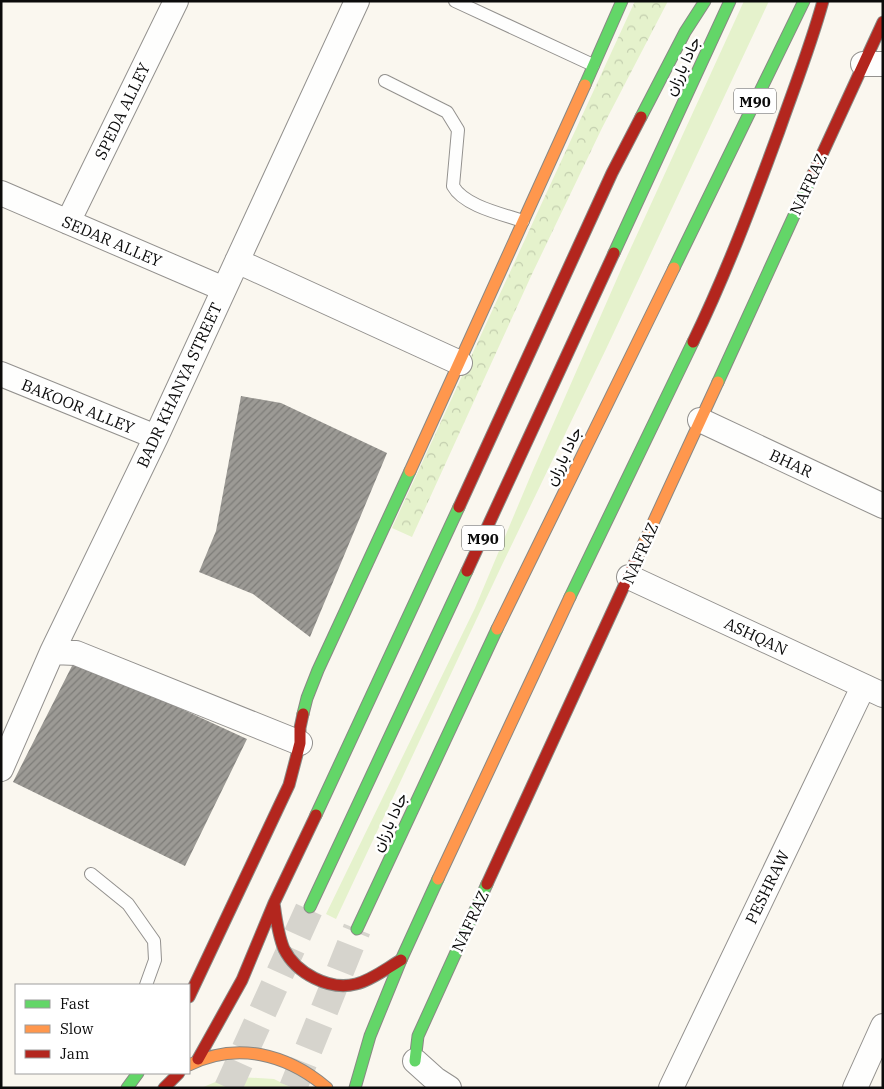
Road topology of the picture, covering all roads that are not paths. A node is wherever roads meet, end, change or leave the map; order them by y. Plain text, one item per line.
1 (176, 1) edge
2 (357, 1) edge
3 (455, 1) edge
4 (622, 1) edge
5 (705, 1) edge
6 (730, 1) edge
7 (804, 1) edge
8 (823, 1) edge
9 (883, 22) edge
10 (873, 64) edge
11 (593, 65) junction
12 (385, 81) dead end
13 (1, 193) edge
14 (522, 221) junction
15 (68, 222) junction
16 (237, 261) junction
17 (224, 289) junction
18 (460, 363) junction
19 (2, 376) edge
20 (700, 420) junction
21 (156, 437) junction
22 (883, 506) edge
23 (629, 576) junction
24 (52, 652) junction
25 (873, 691) edge
26 (300, 742) junction
27 (1, 769) edge
28 (90, 874) dead end
29 (274, 903) junction
30 (310, 907) tunnel mouth
31 (357, 928) tunnel mouth
32 (401, 960) junction
33 (146, 984) edge
34 (190, 995) edge
35 (883, 1026) edge
36 (415, 1061) joint
37 (194, 1062) edge
38 (135, 1074) edge
39 (178, 1074) edge
40 (127, 1088) edge
41 (164, 1088) edge
42 (327, 1088) edge
43 (355, 1088) edge
44 (448, 1088) edge
45 (671, 1088) edge
46 (855, 1088) edge

1 - 15 street, SPEDA ALLEY
2 - 16 street, BADR KHANYA STREET
3 - 11 lane
4 - 11 main road
5 - 29 main road
6 - 30 main road, جادا بارزان / M90
7 - 31 main road, جادا بارزان / M90
8 - 32 main road
9 - 10 main road, NAFRAZ
10 - 20 main road, NAFRAZ
11 - 14 main road
12 - 14 lane
13 - 15 street, SEDAR ALLEY
14 - 18 main road
15 - 17 street, SEDAR ALLEY
16 - 17 street, BADR KHANYA STREET
16 - 18 street
17 - 21 street, BADR KHANYA STREET
18 - 26 main road
19 - 21 street, BAKOOR ALLEY
20 - 22 street, BHAR
20 - 23 main road, NAFRAZ
21 - 24 street, BADR KHANYA STREET
23 - 25 street, ASHQAN
23 - 36 main road, NAFRAZ
24 - 26 street
24 - 27 street, BADR KHANYA STREET
25 - 45 street, PESHRAW
26 - 34 main road
28 - 33 lane
29 - 32 main road
29 - 37 main road
32 - 43 main road
35 - 46 street
36 - 44 street
37 - 42 main road
38 - 40 main road
39 - 41 main road

